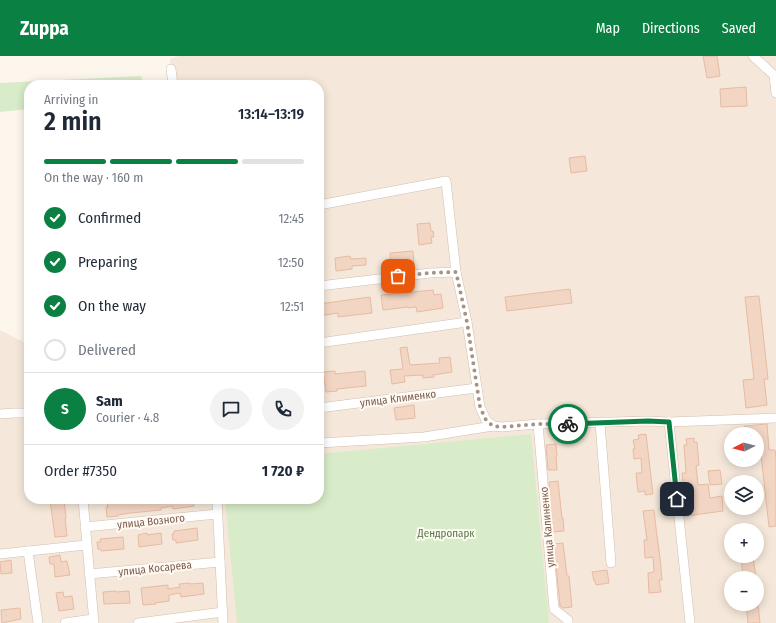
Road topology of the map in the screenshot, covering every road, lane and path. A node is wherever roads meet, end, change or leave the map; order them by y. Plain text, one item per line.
1 (753, 56) edge
2 (171, 69) dead end
3 (775, 76) edge
4 (172, 80) edge
5 (776, 93) edge
6 (324, 204) edge
7 (456, 272) junction
8 (324, 285) edge
9 (467, 322) junction
10 (324, 342) edge
11 (477, 388) junction
12 (324, 407) edge
13 (24, 413) edge
14 (0, 414) edge
15 (776, 418) edge
16 (669, 422) junction
17 (600, 423) junction
18 (538, 424) junction
19 (493, 426) junction
20 (324, 443) edge
21 (83, 504) edge
22 (216, 504) edge
23 (217, 514) junction
24 (85, 528) junction
25 (86, 545) junction
26 (28, 551) junction
27 (0, 554) edge
28 (220, 562) junction
29 (611, 563) dead end
30 (89, 574) junction
31 (223, 612) junction
32 (94, 621) edge
33 (38, 623) edge
34 (65, 623) edge
35 (138, 623) edge
36 (223, 623) edge
37 (568, 623) edge
38 (690, 623) edge

1 - 3 street
2 - 4 street
3 - 5 street
6 - 7 street
7 - 8 street
7 - 9 street
9 - 10 street
9 - 11 street
11 - 12 street, улица Клименко
11 - 19 street
13 - 14 street
15 - 16 street
16 - 17 street
16 - 38 street
17 - 18 street
17 - 29 street
18 - 19 street
18 - 37 street, улица Калиненко
19 - 20 street
21 - 24 street
22 - 23 street
23 - 24 street, улица Возного
23 - 28 street
24 - 25 street
25 - 26 street
25 - 30 street
26 - 27 street
26 - 33 street
28 - 30 street, улица Косарева
28 - 31 street
30 - 32 street
31 - 35 street
31 - 36 street
32 - 34 street

